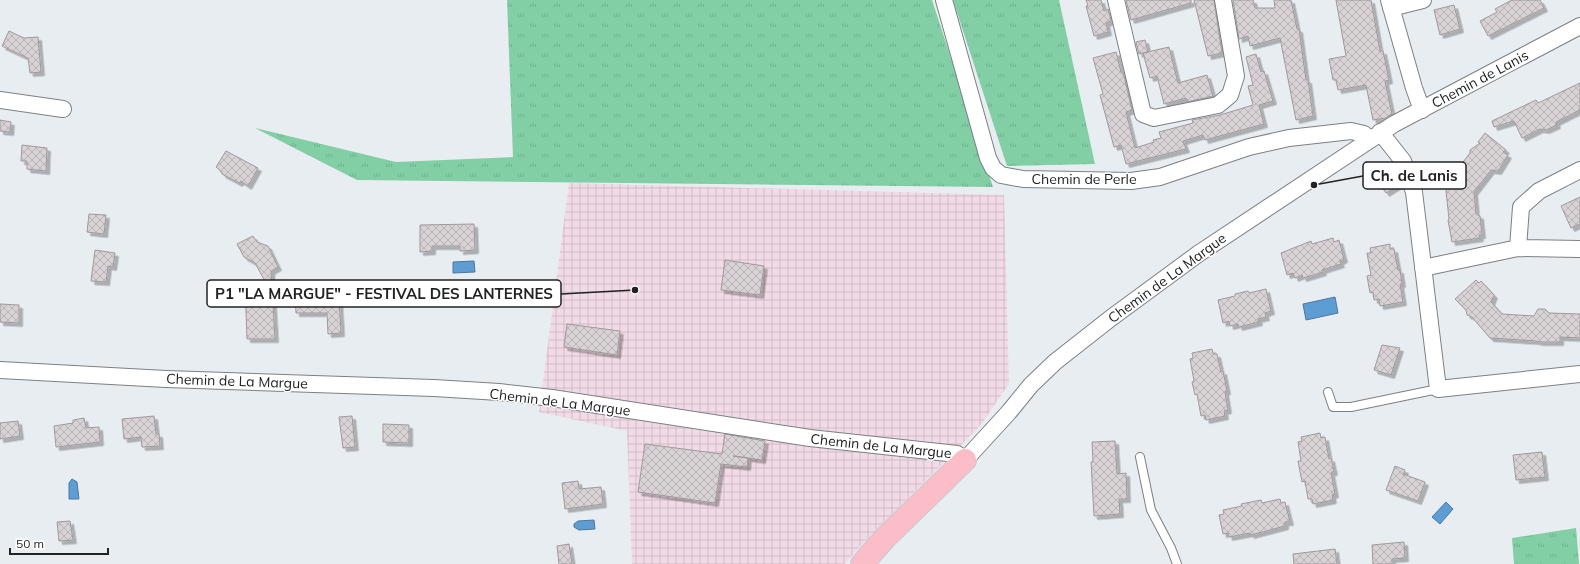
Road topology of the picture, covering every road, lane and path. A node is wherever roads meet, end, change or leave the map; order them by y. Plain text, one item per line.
1 (944, 0) edge
2 (1116, 0) edge
3 (1223, 0) edge
4 (1423, 0) edge
5 (1390, 4) edge
6 (1580, 26) edge
7 (0, 100) edge
8 (63, 109) dead end
9 (1422, 110) junction
10 (1375, 136) junction
11 (1580, 170) edge
12 (1518, 248) junction
13 (1580, 249) edge
14 (1423, 268) junction
15 (0, 370) edge
16 (1580, 374) edge
17 (1438, 389) junction
18 (1328, 392) dead end
19 (1140, 457) dead end
20 (965, 460) junction
21 (862, 564) edge
22 (1177, 564) edge

1 - 10 street, Chemin de Perle
2 - 3 street
4 - 5 street
5 - 9 street
6 - 9 street, Chemin de Lanis
7 - 8 street
9 - 10 street, Chemin de Lanis
10 - 14 street
10 - 20 street, Chemin de La Margue
11 - 12 street
12 - 13 street
12 - 14 street
14 - 17 street
15 - 20 street, Chemin de La Margue
16 - 17 street
17 - 18 lane
19 - 22 lane
20 - 21 main road

